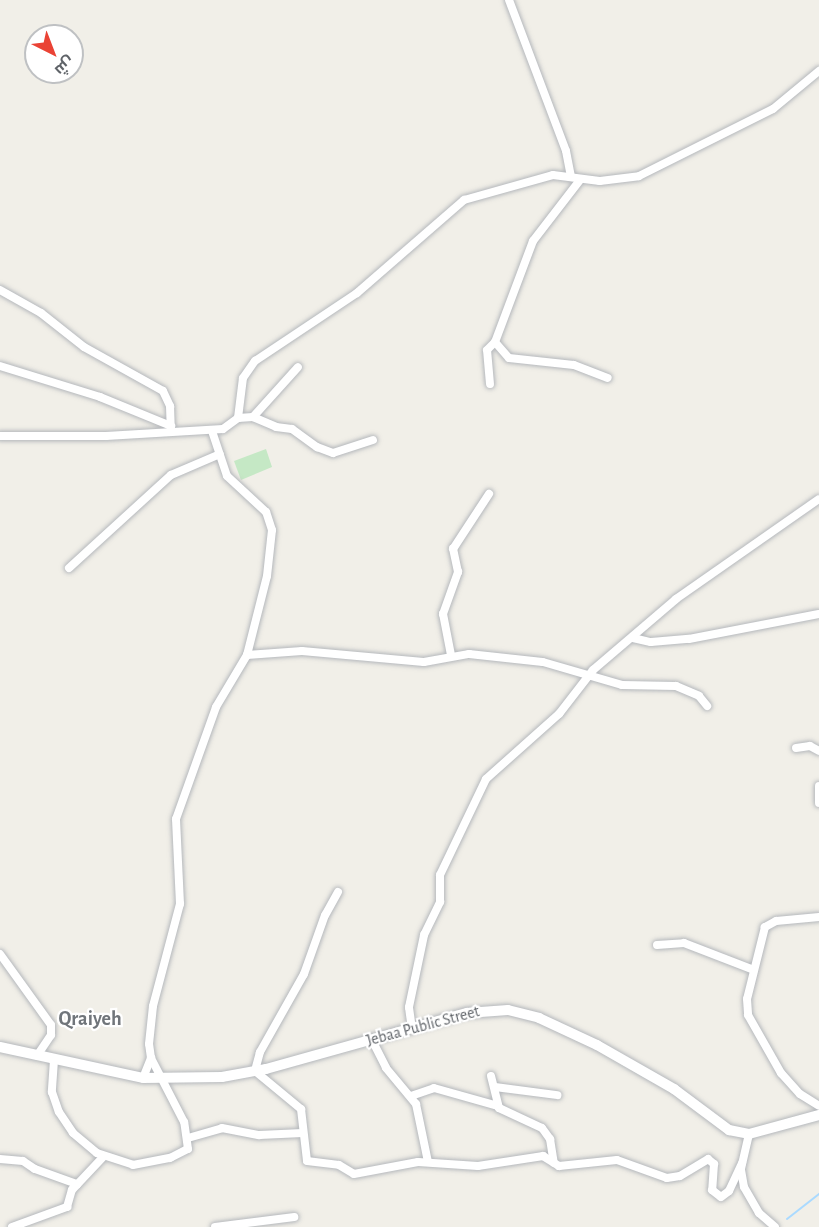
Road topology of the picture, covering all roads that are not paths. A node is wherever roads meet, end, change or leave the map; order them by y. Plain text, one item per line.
1 (510, 0) edge
2 (819, 71) edge
3 (571, 177) junction
4 (580, 180) junction
5 (0, 290) edge
6 (495, 342) junction
7 (0, 366) edge
8 (298, 367) dead end
9 (608, 378) dead end
10 (490, 384) dead end
11 (253, 417) junction
12 (238, 418) junction
13 (171, 429) junction
14 (212, 431) junction
15 (0, 435) edge
16 (373, 440) dead end
17 (219, 454) junction
18 (489, 494) dead end
19 (819, 500) edge
20 (69, 568) dead end
21 (819, 614) edge
22 (633, 638) junction
23 (247, 655) junction
24 (451, 655) junction
25 (588, 675) junction
26 (707, 706) dead end
27 (796, 748) dead end
28 (819, 751) edge
29 (819, 786) edge
30 (819, 803) edge
31 (338, 892) dead end
32 (819, 917) edge
33 (657, 945) dead end
34 (0, 954) edge
35 (754, 970) junction
36 (412, 1029) junction
37 (372, 1040) junction
38 (0, 1047) edge
39 (37, 1056) junction
40 (151, 1058) junction
41 (54, 1060) junction
42 (255, 1071) junction
43 (491, 1076) dead end
44 (144, 1078) junction
45 (163, 1080) junction
46 (495, 1087) junction
47 (557, 1095) dead end
48 (411, 1096) junction
49 (498, 1106) junction
50 (819, 1106) edge
51 (819, 1114) edge
52 (303, 1133) junction
53 (749, 1134) junction
54 (188, 1138) junction
55 (103, 1156) junction
56 (0, 1159) edge
57 (428, 1162) junction
58 (554, 1163) junction
59 (742, 1163) junction
60 (77, 1185) junction
61 (294, 1217) dead end
62 (12, 1227) edge
63 (215, 1227) edge
64 (775, 1227) edge

1 - 3 street
2 - 4 street
3 - 4 street
3 - 12 street
4 - 6 street
5 - 13 street
6 - 9 street
6 - 10 street
7 - 13 street
8 - 11 street
11 - 12 street
11 - 16 street
12 - 14 street
13 - 14 street
13 - 15 street
14 - 17 street
17 - 20 street
17 - 23 street
18 - 24 street
19 - 22 street
21 - 22 street
22 - 25 street
23 - 24 street
23 - 40 street
24 - 25 street
25 - 26 street
25 - 36 street
27 - 28 street
29 - 30 street
31 - 42 street
32 - 35 street
33 - 35 street
34 - 39 street
35 - 50 street
36 - 37 main road, Jebaa Public Street
36 - 53 main road, Jebaa Public Street
37 - 42 main road, Jebaa Public Street
37 - 48 street
38 - 39 main road, Jebaa Public Street
39 - 41 main road, Jebaa Public Street
40 - 44 street
40 - 45 street
41 - 44 main road, Jebaa Public Street
41 - 55 street
42 - 45 main road, Jebaa Public Street
42 - 52 street
43 - 46 street
44 - 45 main road, Jebaa Public Street
45 - 54 street
46 - 47 street
46 - 49 street
48 - 49 street
48 - 57 street
49 - 58 street
51 - 53 main road
52 - 54 street
52 - 57 street
53 - 59 street
54 - 55 street
55 - 60 street
56 - 60 street
57 - 58 street
58 - 59 street
59 - 64 street
60 - 62 street
61 - 63 street

